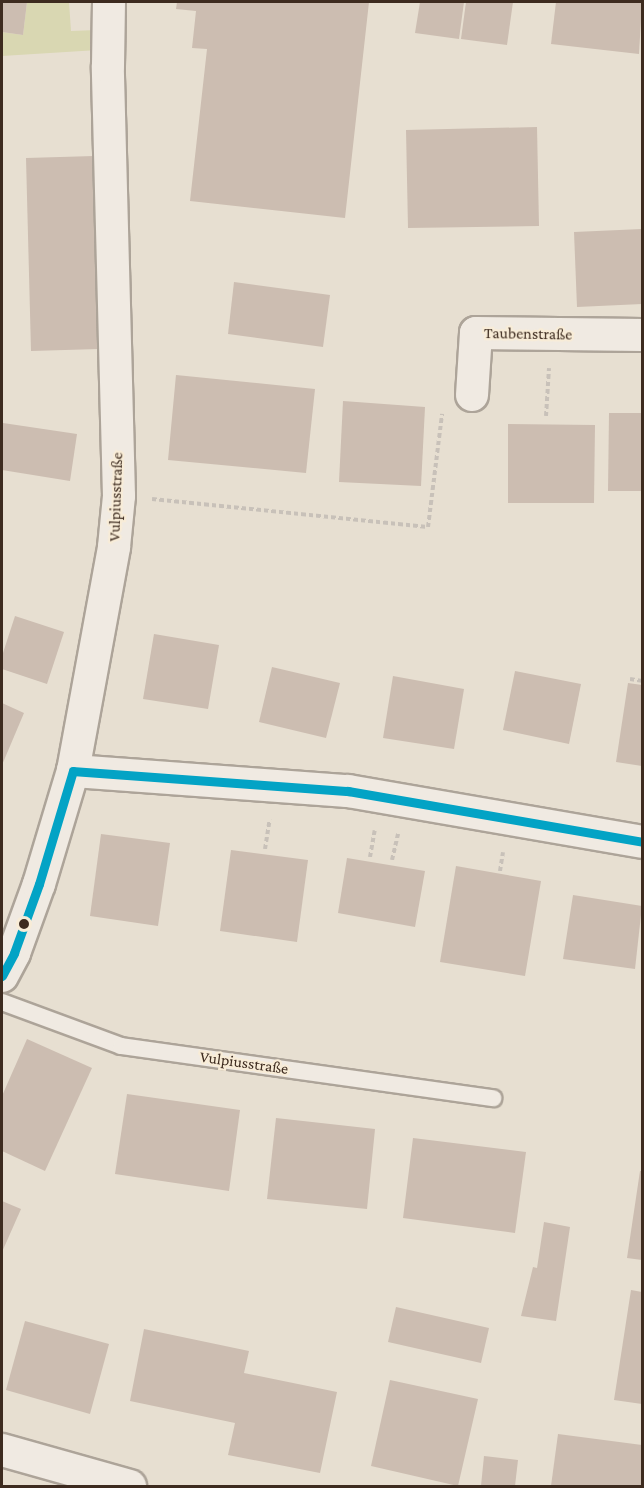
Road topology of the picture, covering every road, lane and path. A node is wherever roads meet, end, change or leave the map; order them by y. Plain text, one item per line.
1 (109, 2) edge
2 (548, 334) junction
3 (642, 335) edge
4 (472, 395) joint
5 (546, 416) dead end
6 (119, 495) junction
7 (630, 679) dead end
8 (642, 681) edge
9 (73, 771) junction
10 (642, 842) edge
11 (2, 976) edge
12 (2, 1002) edge
13 (493, 1098) dead end
14 (2, 1450) edge
15 (130, 1486) edge

1 - 6 street, Vulpiusstraße
2 - 3 street, Taubenstraße
2 - 4 street, Taubenstraße
2 - 5 path
4 - 6 path
6 - 9 street, Vulpiusstraße
7 - 8 path
9 - 10 street
9 - 11 street, Vulpiusstraße
12 - 13 lane, Vulpiusstraße
14 - 15 street

